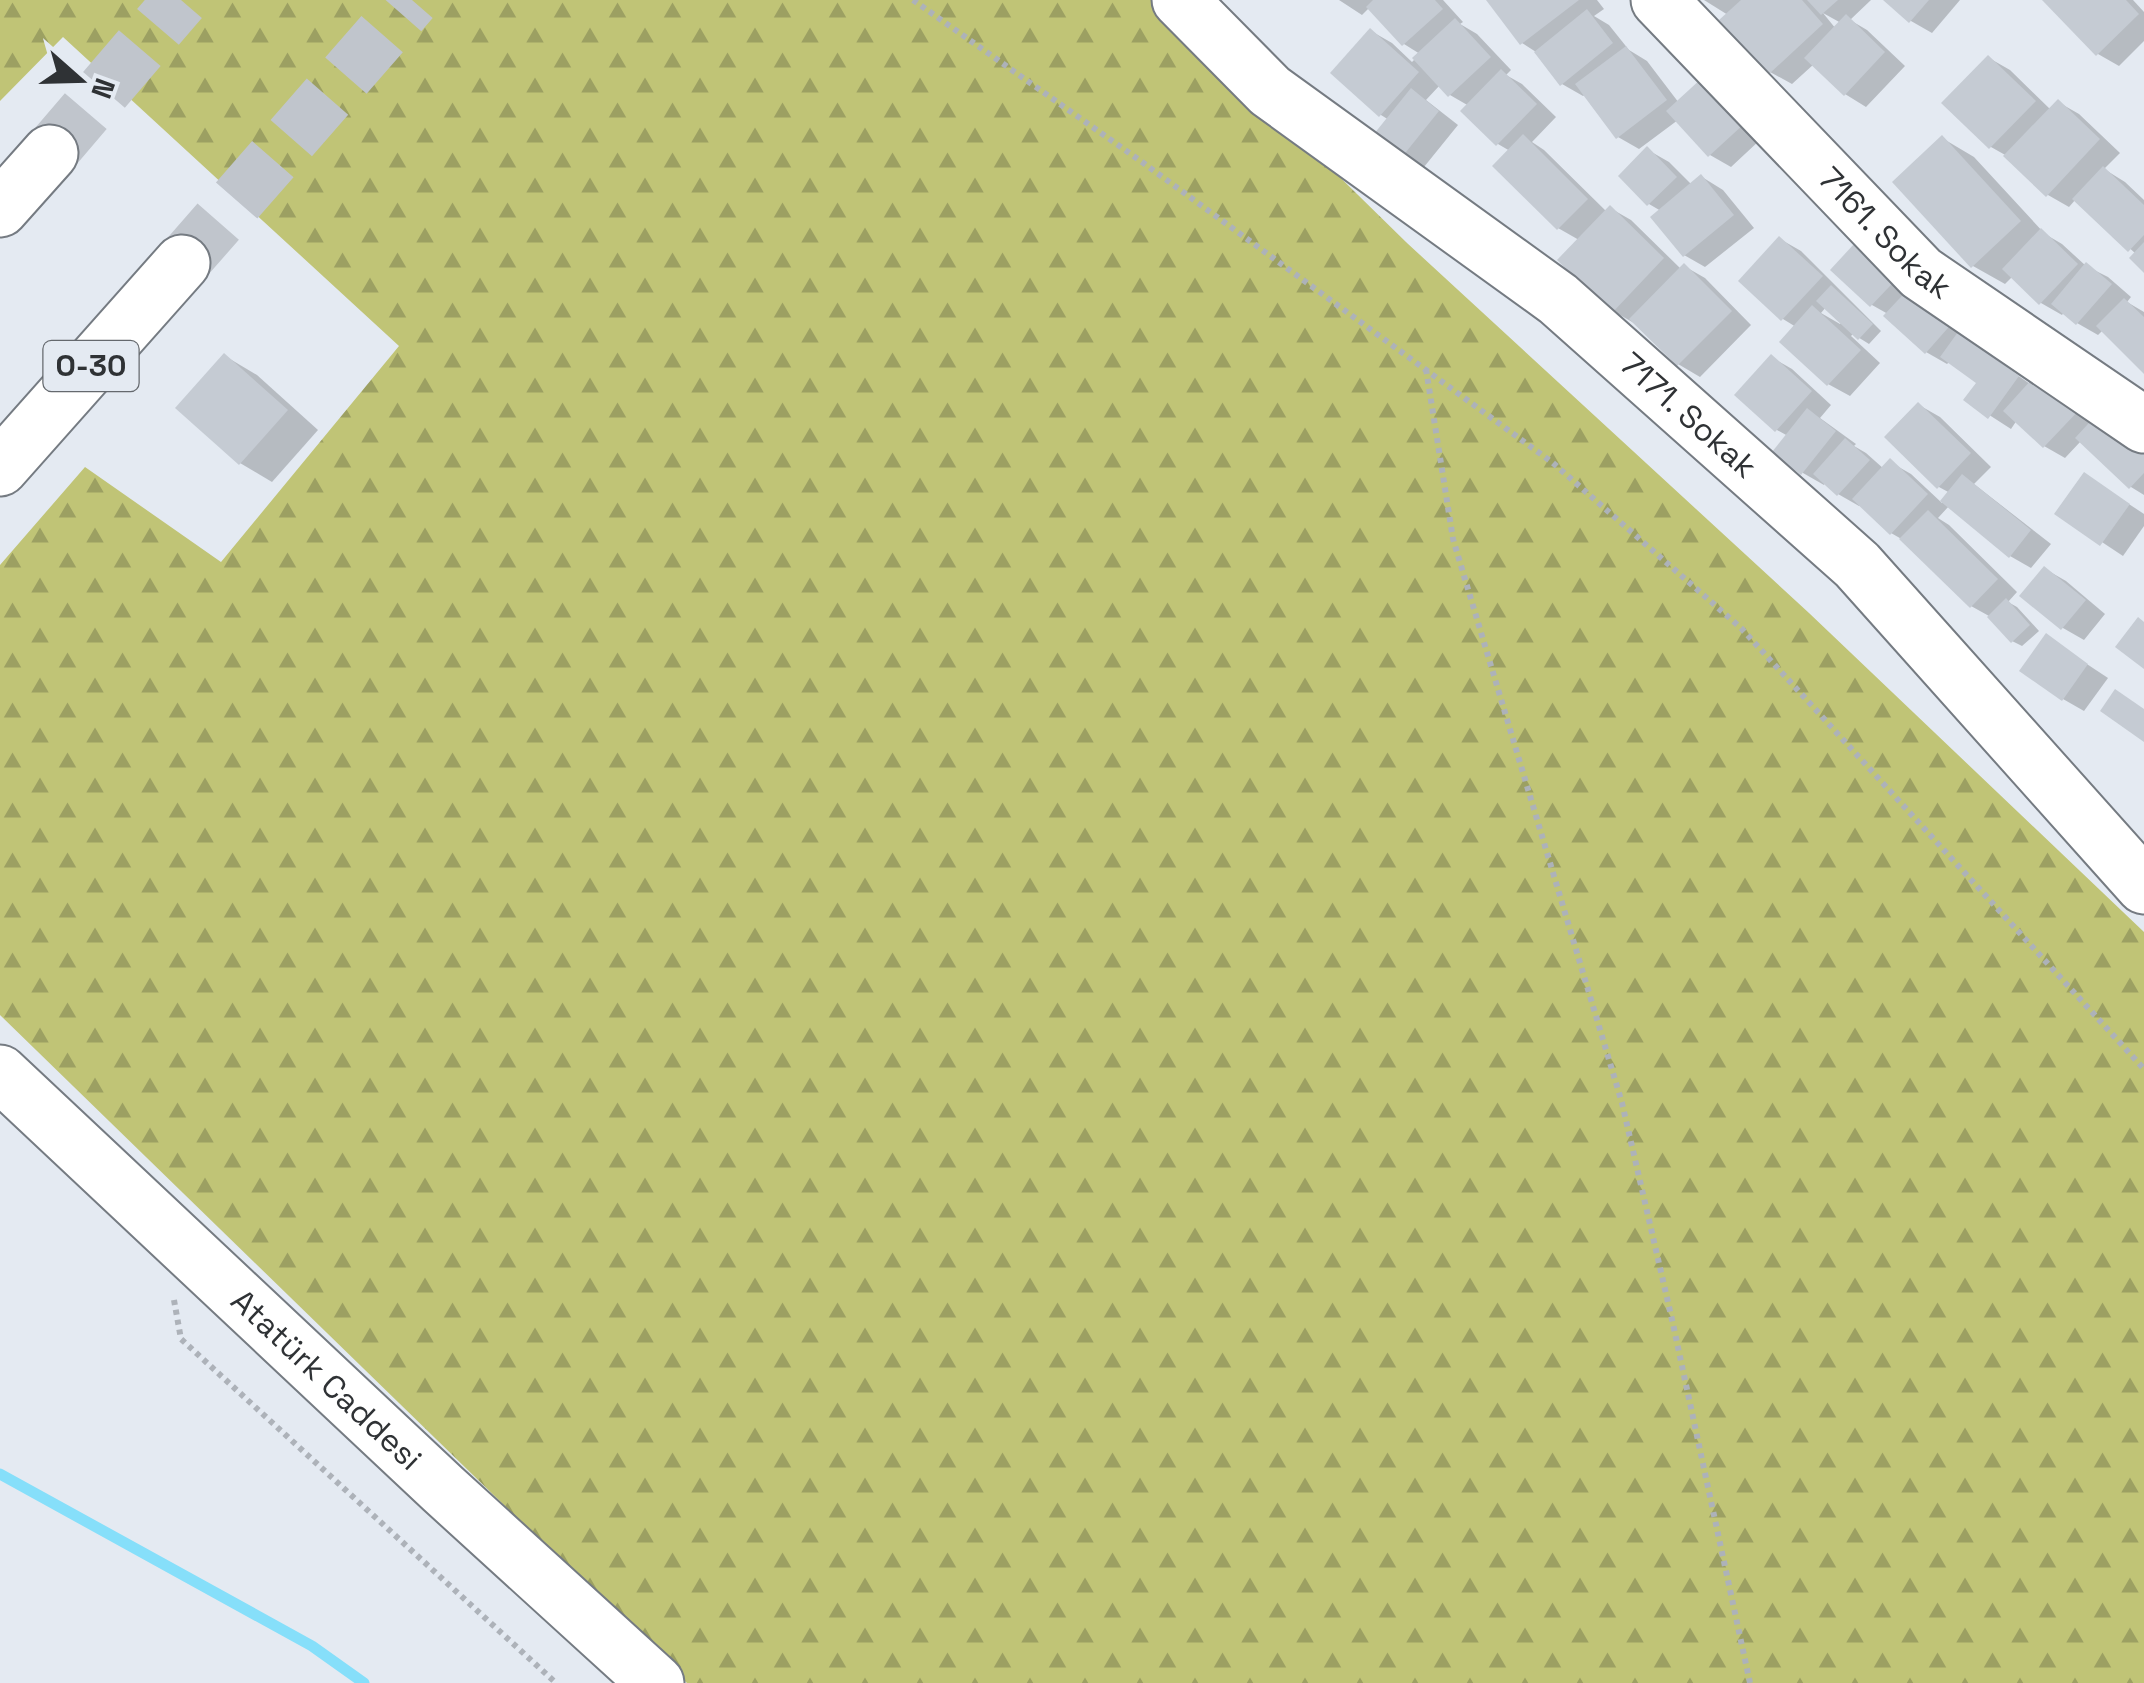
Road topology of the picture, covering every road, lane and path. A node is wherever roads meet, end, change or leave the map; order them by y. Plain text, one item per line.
1 (913, 0) edge
2 (1180, 0) edge
3 (1659, 0) edge
4 (50, 153) tunnel mouth
5 (0, 210) edge
6 (182, 264) tunnel mouth
7 (1426, 368) junction
8 (2144, 424) edge
9 (0, 468) edge
10 (2144, 886) edge
11 (2144, 1069) edge
12 (0, 1073) edge
13 (171, 1287) dead end
14 (556, 1683) edge
15 (656, 1683) edge
16 (1750, 1683) edge

1 - 7 path
2 - 10 main road, 7171. Sokak
3 - 8 main road, 7161. Sokak
4 - 5 main road
6 - 9 main road, O-30
7 - 11 path
7 - 16 path
12 - 15 main road, Atatürk Caddesi
13 - 14 path

